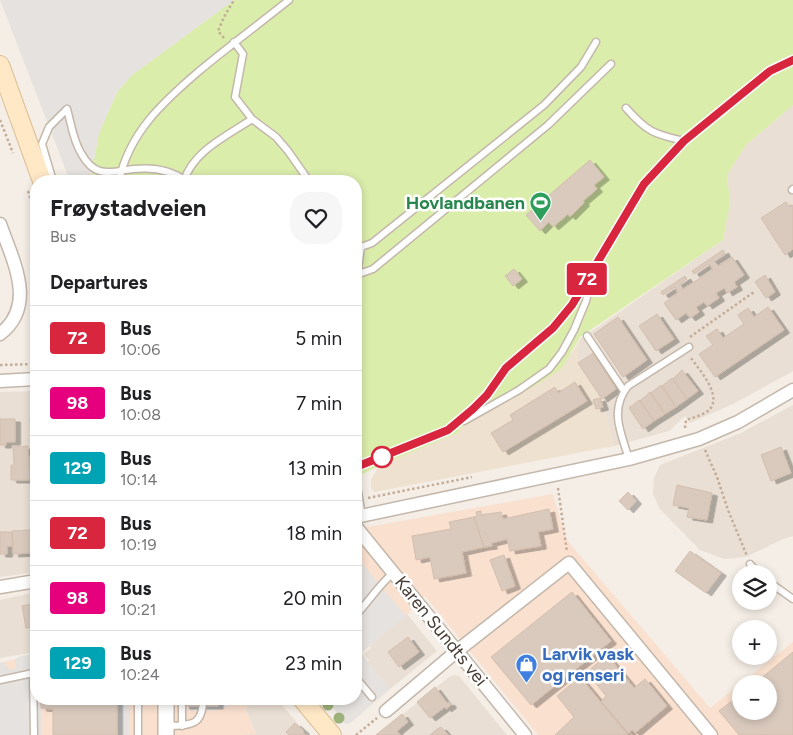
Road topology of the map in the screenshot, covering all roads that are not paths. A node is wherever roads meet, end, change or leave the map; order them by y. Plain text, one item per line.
1 (289, 0) edge
2 (596, 42) dead end
3 (232, 44) junction
4 (793, 60) edge
5 (612, 64) dead end
6 (0, 65) edge
7 (626, 108) dead end
8 (252, 119) junction
9 (684, 141) junction
10 (121, 172) junction
11 (40, 175) edge
12 (51, 175) edge
13 (120, 175) edge
14 (173, 175) edge
15 (186, 175) edge
16 (305, 175) edge
17 (0, 224) edge
18 (362, 245) edge
19 (594, 269) junction
20 (362, 274) edge
21 (0, 334) edge
22 (587, 336) dead end
23 (687, 348) road end
24 (30, 379) edge
25 (0, 380) edge
26 (624, 391) junction
27 (793, 391) edge
28 (448, 430) junction
29 (629, 459) junction
30 (362, 465) edge
31 (362, 519) edge
32 (362, 526) edge
33 (393, 573) junction
34 (30, 582) edge
35 (0, 587) edge
36 (777, 588) edge
37 (793, 599) edge
38 (362, 608) edge
39 (457, 651) junction
40 (30, 674) edge
41 (0, 680) edge
42 (362, 685) edge
43 (372, 697) dead end
44 (34, 705) edge
45 (138, 705) edge
46 (166, 705) edge
47 (182, 705) edge
48 (203, 705) edge
49 (307, 705) edge
50 (386, 711) road end
51 (182, 726) junction
52 (166, 731) edge
53 (34, 735) edge
54 (138, 735) edge
55 (332, 735) edge
56 (525, 735) edge
57 (711, 735) edge

1 - 3 lane
2 - 18 lane
3 - 8 lane
3 - 10 lane
4 - 9 lane
5 - 20 lane
6 - 11 main road
7 - 9 lane
8 - 15 lane
8 - 16 lane
9 - 19 lane
10 - 12 lane
10 - 13 lane
10 - 14 lane
17 - 21 street
19 - 28 lane
19 - 28 lane
22 - 26 lane
23 - 26 lane
24 - 25 street
26 - 29 lane
27 - 29 street
28 - 30 lane
29 - 31 street
32 - 33 street, Karen Sundts vei
33 - 38 lane
33 - 39 street, Karen Sundts vei
34 - 35 street
36 - 37 lane
39 - 50 street
39 - 56 street, Karen Sundts vei
39 - 57 street
40 - 41 lane
42 - 43 lane
44 - 53 lane
45 - 54 lane
46 - 52 street
47 - 51 lane
48 - 51 lane
49 - 55 main road
51 - 52 lane

